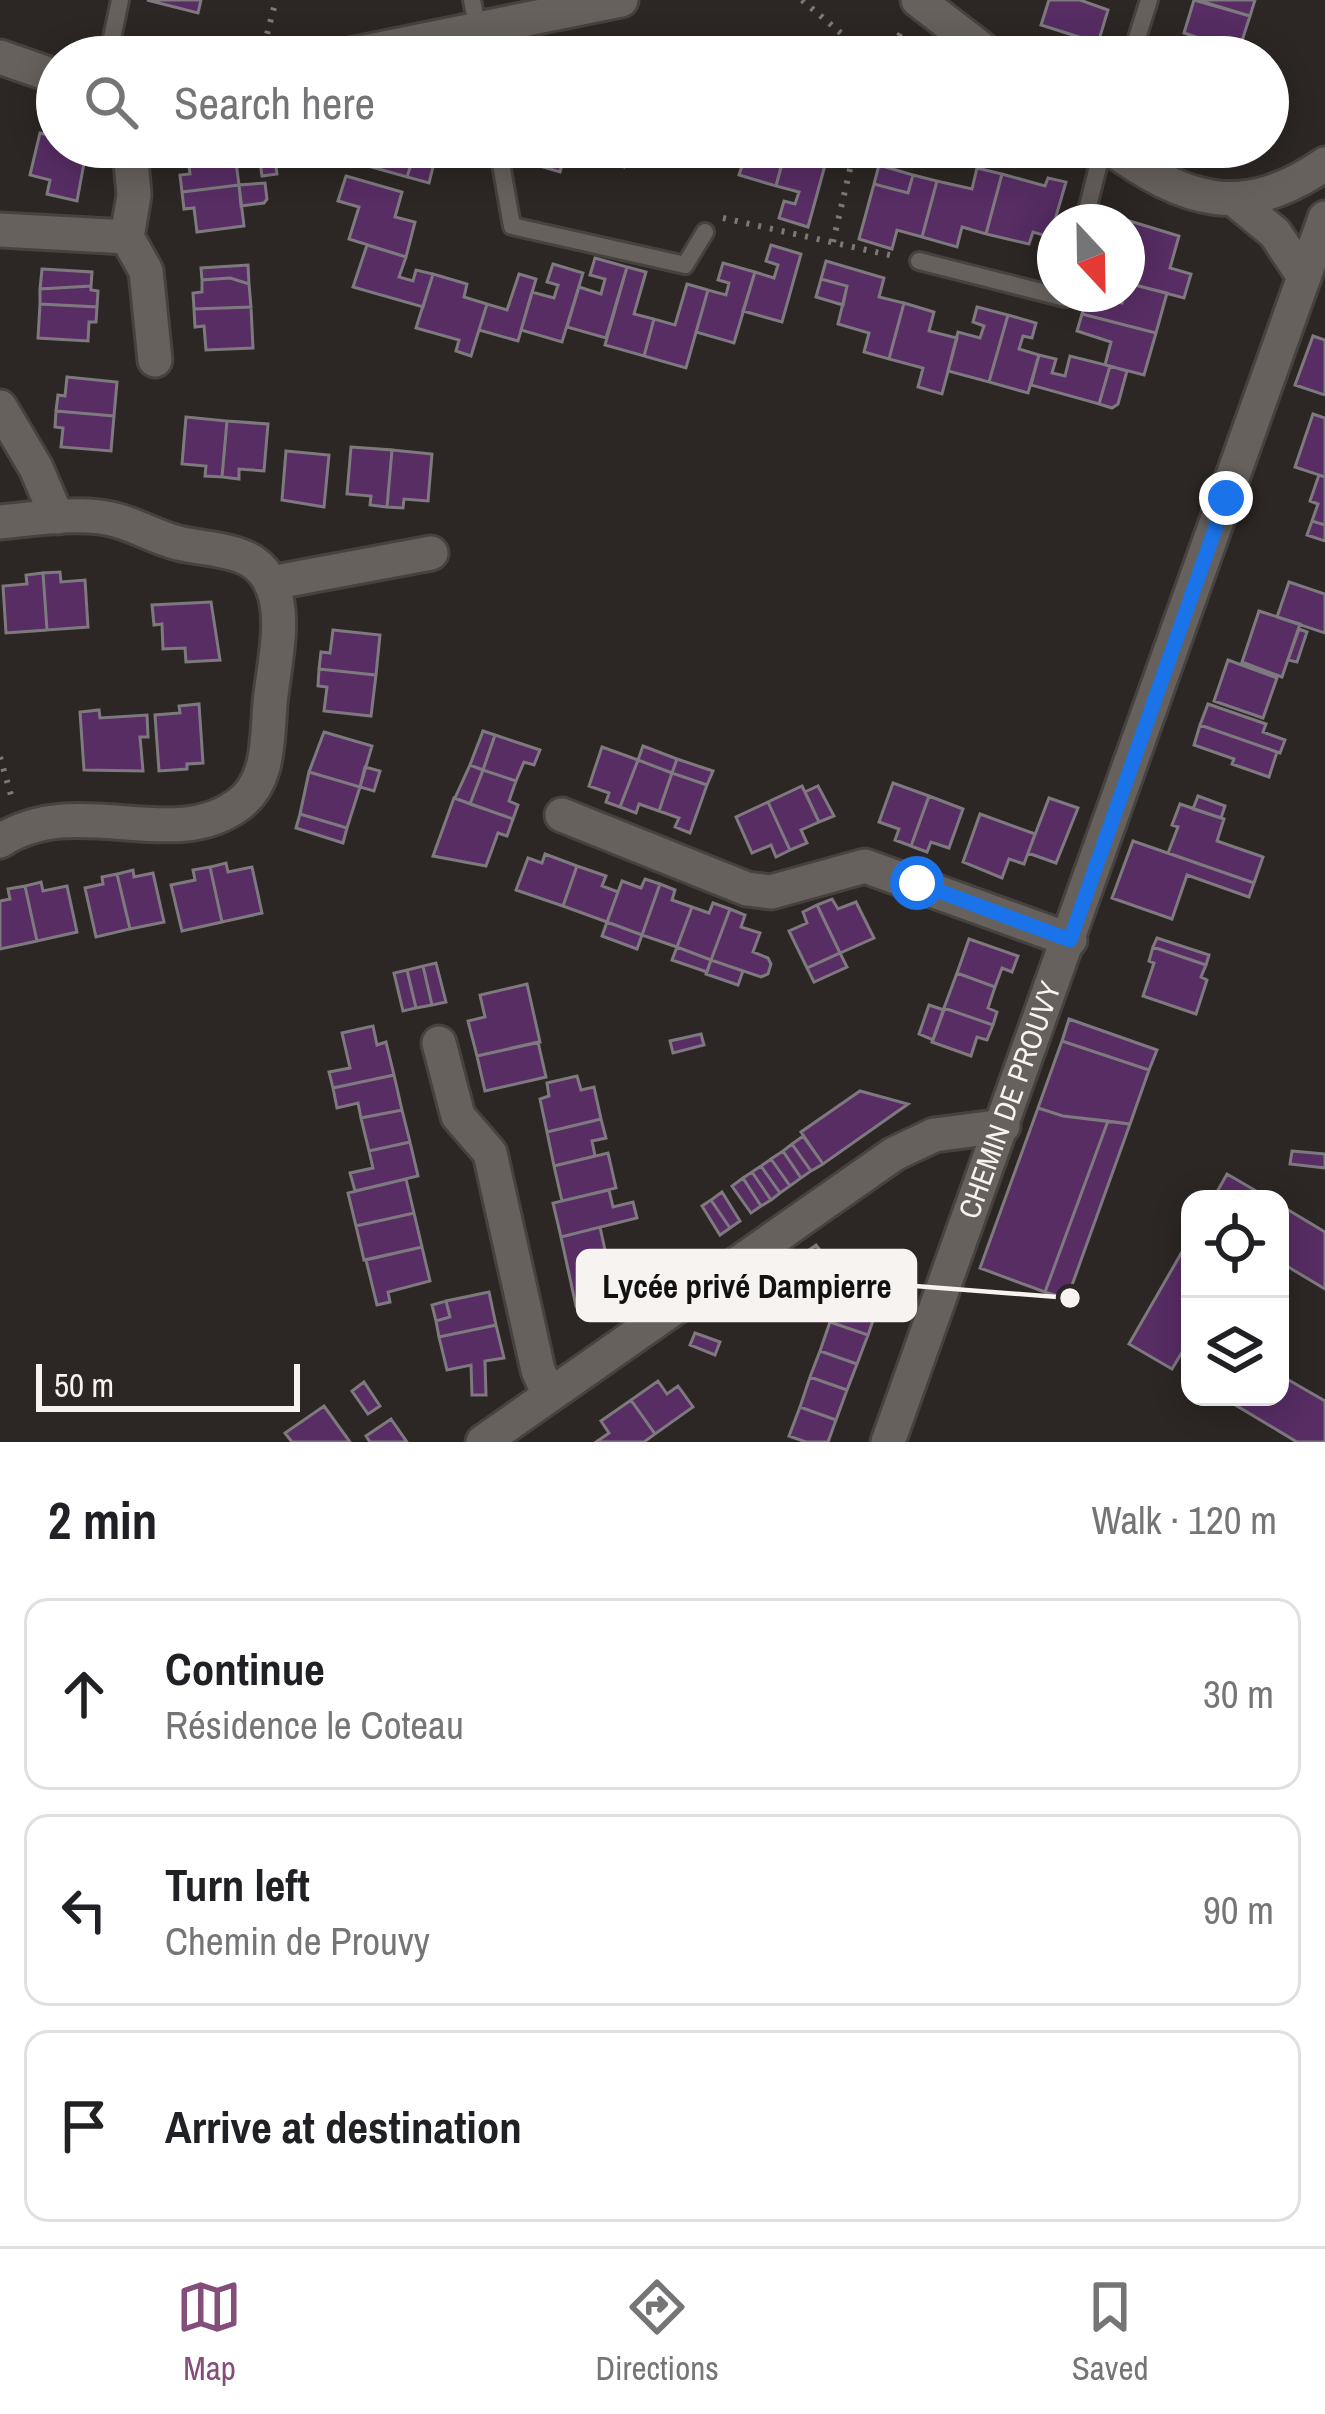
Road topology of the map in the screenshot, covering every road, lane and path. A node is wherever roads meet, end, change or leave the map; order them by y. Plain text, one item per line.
1 (120, 0) edge
2 (276, 0) edge
3 (621, 0) edge
4 (802, 0) edge
5 (1149, 0) edge
6 (918, 1) edge
7 (478, 29) edge
8 (112, 36) edge
9 (267, 36) edge
10 (444, 36) edge
11 (844, 36) edge
12 (964, 36) edge
13 (1138, 36) edge
14 (0, 57) edge
15 (36, 70) edge
16 (1325, 164) edge
17 (132, 168) edge
18 (502, 168) edge
19 (850, 168) edge
20 (1100, 168) edge
21 (1143, 168) edge
22 (1236, 201) junction
23 (1089, 204) edge
24 (1325, 218) edge
25 (0, 230) edge
26 (705, 232) joint
27 (128, 237) junction
28 (833, 242) junction
29 (919, 261) joint
30 (1304, 277) junction
31 (1037, 291) edge
32 (155, 360) dead end
33 (0, 407) edge
34 (57, 517) junction
35 (0, 522) edge
36 (431, 554) dead end
37 (271, 583) junction
38 (0, 757) edge
39 (562, 815) dead end
40 (10, 835) edge
41 (1070, 940) junction
42 (439, 1043) dead end
43 (1003, 1126) junction
44 (549, 1395) junction
45 (483, 1442) edge
46 (888, 1442) edge

1 - 8 lane
2 - 9 path
3 - 7 street
4 - 11 path
5 - 13 lane
6 - 12 street
7 - 10 street
14 - 15 street
16 - 22 street
17 - 27 street
18 - 26 lane
19 - 28 path
20 - 23 lane
21 - 22 street
22 - 30 street
24 - 30 street, CHEMIN DE PROUVY
25 - 27 street
26 - 28 path
27 - 32 street
28 - 29 path
29 - 31 lane
30 - 41 street, CHEMIN DE PROUVY
33 - 34 street
34 - 35 street
34 - 37 street
36 - 37 street
37 - 40 street
38 - 40 path
39 - 41 street
41 - 43 street, CHEMIN DE PROUVY
42 - 44 street
43 - 44 street
43 - 46 street, CHEMIN DE PROUVY
44 - 45 street

